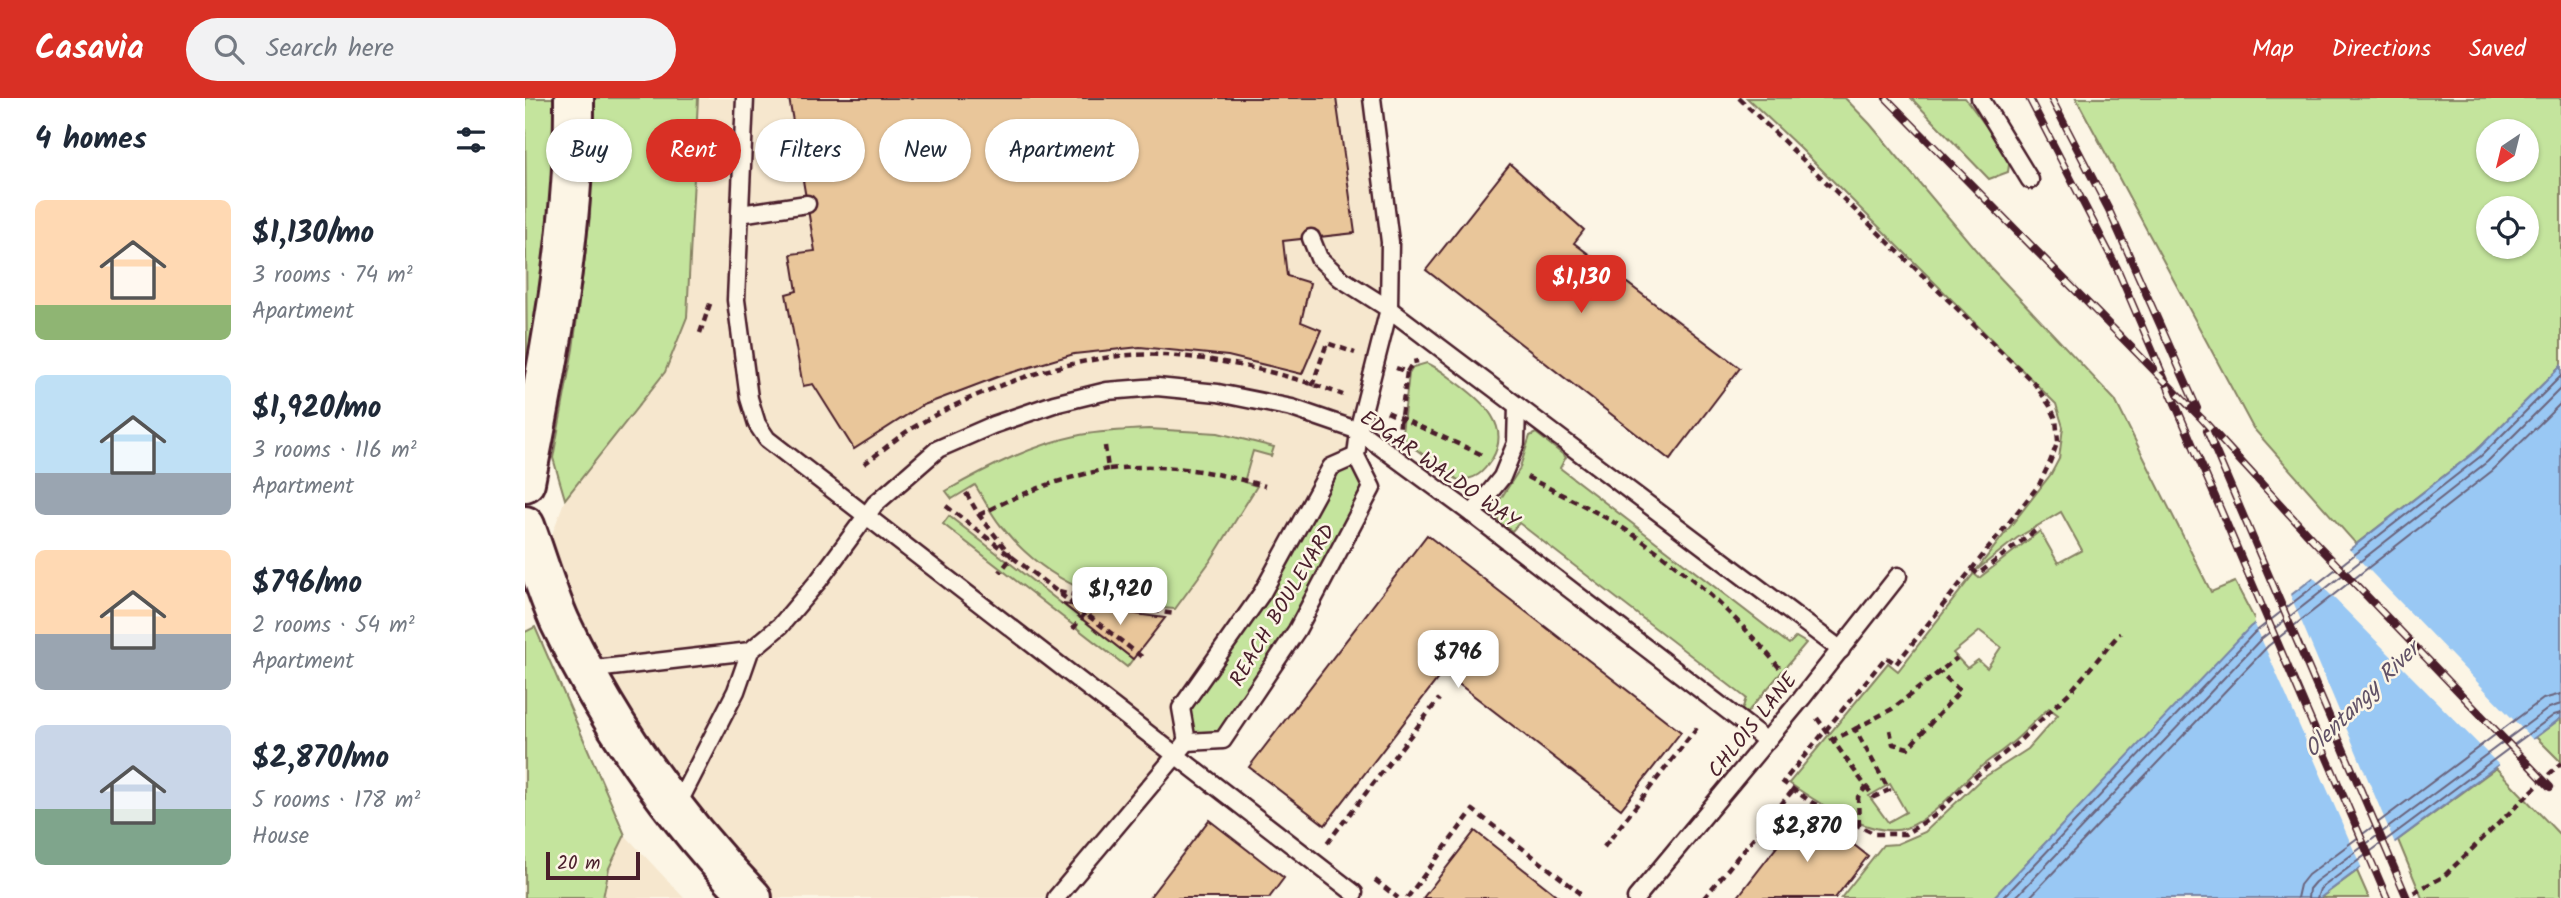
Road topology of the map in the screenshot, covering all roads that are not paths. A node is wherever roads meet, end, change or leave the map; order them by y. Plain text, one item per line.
1 (574, 98) edge
2 (745, 98) edge
3 (1372, 98) edge
4 (1980, 98) edge
5 (2030, 180) dead end
6 (807, 204) dead end
7 (740, 214) junction
8 (1311, 238) dead end
9 (1389, 309) junction
10 (1517, 406) junction
11 (1359, 431) junction
12 (1356, 456) junction
13 (525, 482) edge
14 (1472, 514) junction
15 (867, 515) junction
16 (525, 526) edge
17 (1898, 576) dead end
18 (1841, 650) junction
19 (750, 651) junction
20 (585, 670) junction
21 (1767, 741) junction
22 (1187, 742) junction
23 (1177, 757) junction
24 (675, 810) junction
25 (1354, 893) dead end
26 (752, 898) edge
27 (1056, 898) edge
28 (1636, 898) edge

1 - 13 main road
2 - 7 lane
3 - 9 lane
4 - 5 lane
6 - 7 lane
7 - 15 lane
8 - 9 lane
9 - 10 lane
9 - 11 lane
10 - 14 lane
10 - 18 lane
11 - 12 lane
11 - 14 lane, EDGAR WALDO WAY
11 - 15 lane, EDGAR WALDO WAY
12 - 22 lane, REACH BOULEVARD
12 - 22 lane, REACH BOULEVARD
14 - 21 lane, EDGAR WALDO WAY
15 - 19 lane, EDGAR WALDO WAY
15 - 23 lane
16 - 20 main road
17 - 18 lane, CHLOIS LANE
18 - 21 lane, CHLOIS LANE
19 - 20 lane
19 - 24 lane
20 - 24 main road
21 - 28 lane, CHLOIS LANE
22 - 23 lane
23 - 25 lane
23 - 27 lane
24 - 26 main road

